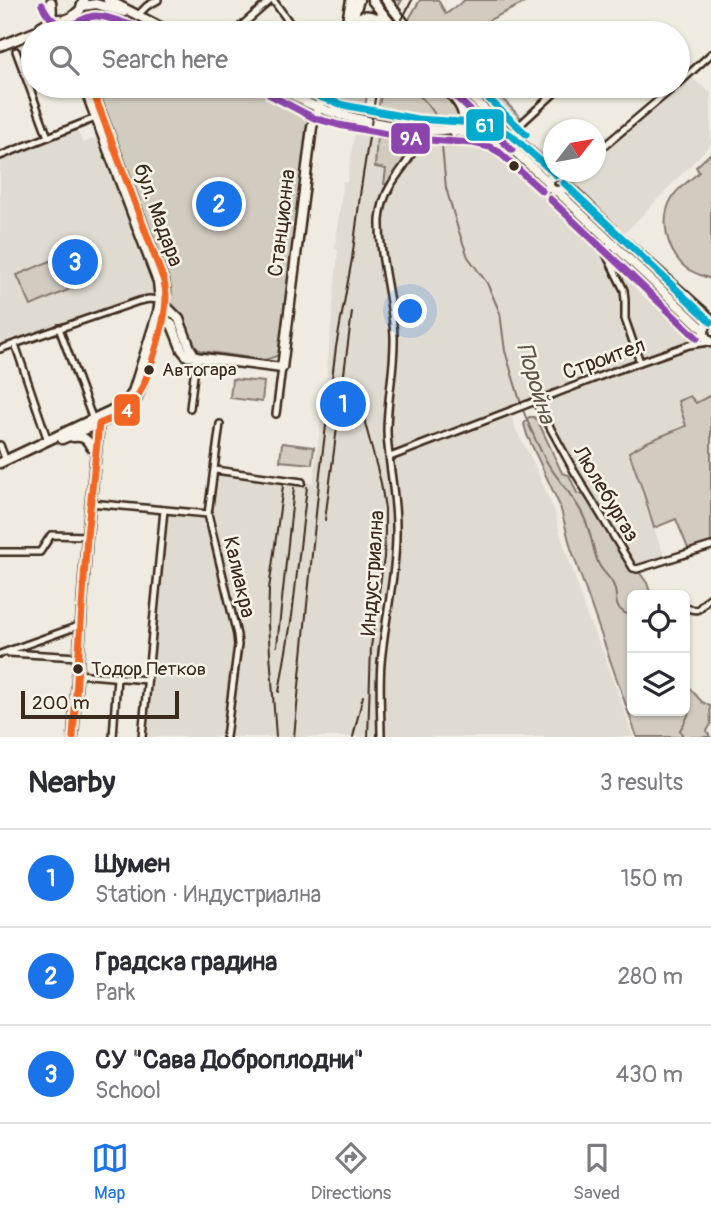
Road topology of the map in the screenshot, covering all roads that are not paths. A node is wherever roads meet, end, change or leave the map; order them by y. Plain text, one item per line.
1 (108, 0) edge
2 (158, 0) edge
3 (272, 0) edge
4 (351, 0) edge
5 (359, 0) edge
6 (372, 0) edge
7 (386, 0) edge
8 (52, 4) edge
9 (79, 9) edge
10 (137, 16) junction
11 (48, 21) edge
12 (60, 21) edge
13 (61, 21) edge
14 (147, 21) edge
15 (247, 21) edge
16 (288, 21) edge
17 (348, 21) edge
18 (351, 21) edge
19 (354, 21) edge
20 (384, 21) edge
21 (387, 21) edge
22 (403, 21) edge
23 (21, 36) edge
24 (21, 37) edge
25 (12, 41) junction
26 (0, 46) edge
27 (16, 51) dead end
28 (711, 54) edge
29 (21, 64) edge
30 (690, 72) edge
31 (33, 98) edge
32 (90, 98) edge
33 (94, 98) edge
34 (298, 98) edge
35 (322, 98) edge
36 (330, 98) edge
37 (454, 98) edge
38 (458, 98) edge
39 (472, 98) edge
40 (549, 98) edge
41 (660, 98) edge
42 (318, 108) junction
43 (341, 115) junction
44 (99, 117) junction
45 (312, 128) junction
46 (416, 129) junction
47 (450, 131) junction
48 (510, 134) junction
49 (48, 137) junction
50 (505, 143) junction
51 (606, 144) edge
52 (0, 146) edge
53 (2, 155) edge
54 (543, 161) edge
55 (563, 182) edge
56 (568, 182) edge
57 (549, 183) joint
58 (557, 191) junction
59 (611, 241) junction
60 (163, 303) junction
61 (161, 314) junction
62 (711, 320) edge
63 (59, 328) junction
64 (704, 331) junction
65 (711, 342) edge
66 (15, 344) junction
67 (689, 345) junction
68 (0, 349) edge
69 (196, 358) junction
70 (640, 362) junction
71 (282, 368) junction
72 (532, 402) junction
73 (190, 408) dead end
74 (276, 414) dead end
75 (96, 421) junction
76 (220, 424) dead end
77 (66, 438) junction
78 (48, 441) junction
79 (0, 445) edge
80 (91, 447) junction
81 (24, 452) junction
82 (390, 457) junction
83 (3, 462) edge
84 (215, 470) junction
85 (302, 482) dead end
86 (90, 503) junction
87 (164, 510) junction
88 (208, 514) junction
89 (87, 536) junction
90 (711, 546) edge
91 (0, 552) edge
92 (711, 597) edge
93 (690, 609) edge
94 (81, 625) junction
95 (3, 654) edge
96 (78, 657) junction
97 (77, 674) junction
98 (117, 677) junction
99 (147, 680) junction
100 (73, 737) edge
101 (113, 737) edge
102 (142, 737) edge
103 (226, 737) edge
104 (381, 737) edge

1 - 10 main road
2 - 10 street
3 - 15 street
3 - 16 street
4 - 17 main road
5 - 18 main road
6 - 21 main road
7 - 22 main road
8 - 9 main road
8 - 11 main road
8 - 12 main road
9 - 10 main road
9 - 13 main road
10 - 14 main road
19 - 20 main road
23 - 25 main road
24 - 25 main road
25 - 26 main road
27 - 29 street
28 - 30 street
31 - 49 street
32 - 44 main road, бул. Мадара
33 - 44 main road, бул. Мадара
34 - 42 main road
35 - 42 main road, Станционна
36 - 43 main road
37 - 47 main road
38 - 50 main road
39 - 48 main road
40 - 48 street
41 - 51 street
42 - 43 main road
42 - 45 main road, Станционна
43 - 45 main road
43 - 46 main road
44 - 49 street
44 - 60 main road, бул. Мадара
45 - 71 main road, Станционна
46 - 47 main road
46 - 82 street, Индустриална
47 - 50 main road
48 - 54 main road
49 - 53 street
50 - 57 main road
52 - 53 street
55 - 58 main road
56 - 62 main road
57 - 58 main road
58 - 59 main road
59 - 64 main road
59 - 70 street
60 - 61 main road, бул. Мадара
60 - 63 street
60 - 69 main road
61 - 69 main road
61 - 75 main road, бул. Мадара
62 - 64 main road
63 - 66 street
63 - 75 street
64 - 65 main road
64 - 67 street
65 - 67 street
66 - 68 street
66 - 78 street
67 - 70 street, Строител
69 - 71 main road
69 - 73 street
70 - 72 street, Строител
71 - 74 street, Станционна
72 - 82 street, Строител
72 - 90 street, Люлебургаз
75 - 77 main road
75 - 78 main road
75 - 80 main road
75 - 86 main road
76 - 84 street, Калиакра
77 - 80 main road
77 - 81 main road
78 - 81 main road
79 - 83 street
80 - 86 main road
81 - 83 main road
82 - 104 street, Индустриална
84 - 85 street
84 - 88 street, Калиакра
86 - 87 street
86 - 89 main road
87 - 88 street
87 - 99 street
88 - 103 street, Калиакра
89 - 91 street
89 - 94 main road
92 - 93 street
94 - 95 street
94 - 96 main road
95 - 96 street
96 - 97 main road
97 - 98 street
97 - 100 main road
98 - 99 street
98 - 101 street
99 - 102 street

